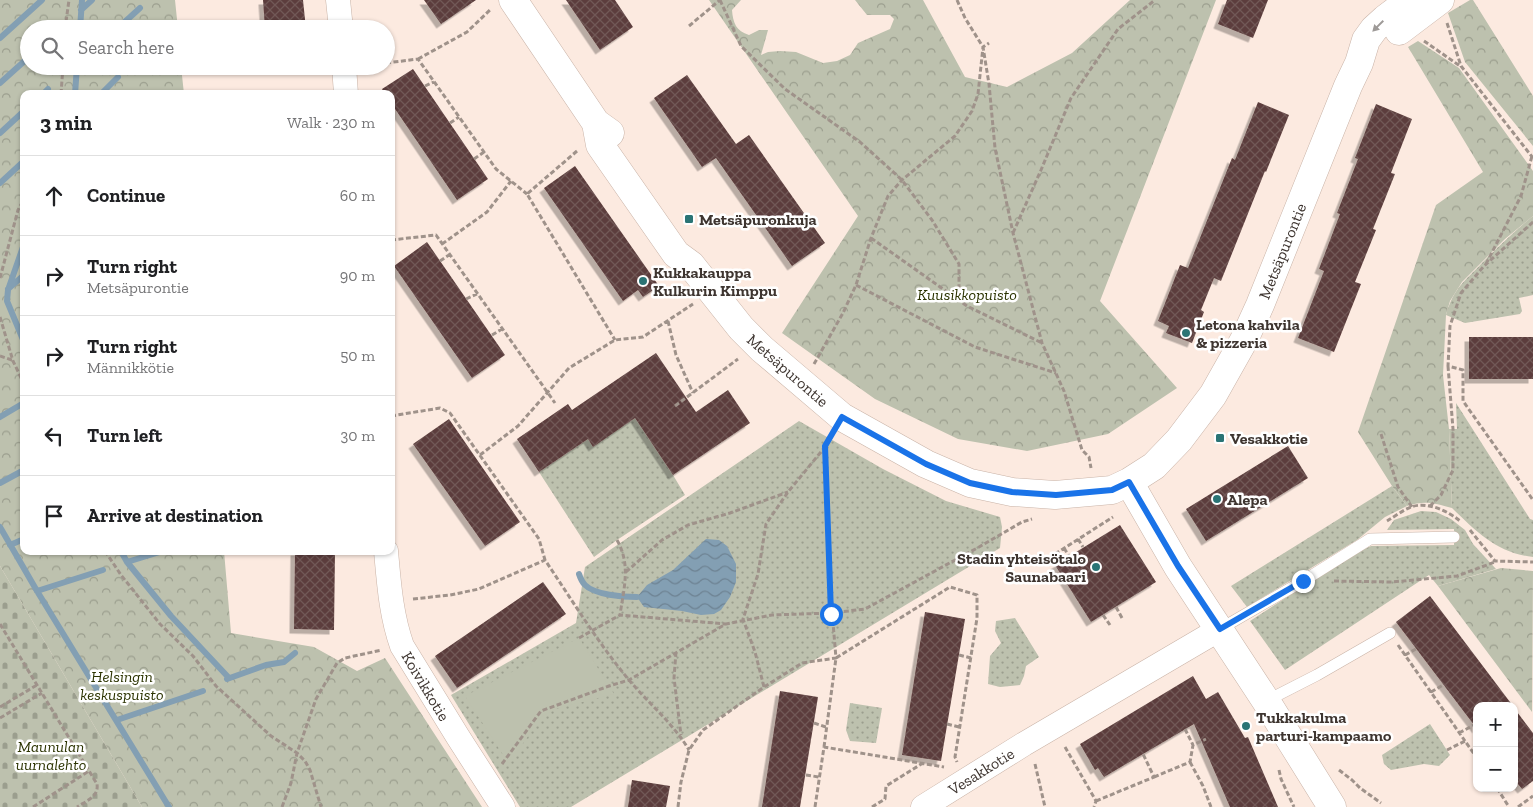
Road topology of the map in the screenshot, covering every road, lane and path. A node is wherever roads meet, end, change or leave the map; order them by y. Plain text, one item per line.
1 (69, 0) edge
2 (338, 0) edge
3 (720, 0) edge
4 (957, 0) edge
5 (1154, 0) edge
6 (502, 5) edge
7 (1443, 11) edge
8 (1410, 12) edge
9 (66, 20) edge
10 (340, 20) edge
11 (689, 26) dead end
12 (989, 43) dead end
13 (982, 47) junction
14 (418, 59) junction
15 (395, 62) edge
16 (1461, 66) junction
17 (62, 75) edge
18 (345, 75) edge
19 (434, 82) junction
20 (425, 86) dead end
21 (61, 90) edge
22 (346, 90) edge
23 (459, 117) junction
24 (450, 123) dead end
25 (589, 135) junction
26 (484, 152) junction
27 (1533, 157) edge
28 (474, 159) dead end
29 (902, 180) junction
30 (512, 182) junction
31 (527, 194) junction
32 (20, 206) edge
33 (1533, 222) edge
34 (1012, 234) junction
35 (871, 238) junction
36 (395, 240) edge
37 (442, 244) junction
38 (449, 255) junction
39 (440, 261) dead end
40 (1484, 266) junction
41 (0, 278) edge
42 (856, 285) junction
43 (477, 294) junction
44 (466, 299) dead end
45 (959, 300) junction
46 (694, 303) dead end
47 (0, 317) edge
48 (668, 320) junction
49 (502, 329) junction
50 (492, 335) dead end
51 (615, 340) junction
52 (1042, 343) junction
53 (744, 354) dead end
54 (0, 356) edge
55 (12, 361) junction
56 (1448, 366) junction
57 (810, 371) dead end
58 (1057, 374) junction
59 (20, 376) edge
60 (547, 393) junction
61 (693, 393) junction
62 (555, 403) dead end
63 (675, 406) dead end
64 (395, 415) edge
65 (838, 424) junction
66 (465, 433) junction
67 (1381, 434) dead end
68 (460, 436) dead end
69 (825, 446) junction
70 (480, 455) junction
71 (488, 467) junction
72 (484, 470) dead end
73 (1129, 482) junction
74 (788, 492) junction
75 (1096, 492) junction
76 (1533, 500) edge
77 (513, 503) junction
78 (508, 506) dead end
79 (1412, 506) dead end
80 (1430, 506) dead end
81 (1113, 517) dead end
82 (1039, 518) dead end
83 (1454, 536) dead end
84 (1078, 539) junction
85 (617, 540) dead end
86 (1083, 547) dead end
87 (1064, 548) junction
88 (1055, 554) dead end
89 (108, 555) edge
90 (386, 555) edge
91 (1069, 556) dead end
92 (545, 560) junction
93 (1495, 562) dead end
94 (626, 572) junction
95 (1303, 581) junction
96 (390, 602) junction
97 (1116, 607) dead end
98 (620, 614) junction
99 (831, 614) junction
100 (1103, 615) dead end
101 (1122, 618) dead end
102 (743, 619) junction
103 (0, 624) edge
104 (726, 624) junction
105 (1110, 625) dead end
106 (1220, 629) junction
107 (592, 630) junction
108 (1390, 633) joint
109 (579, 638) dead end
110 (402, 646) junction
111 (1416, 648) dead end
112 (676, 652) junction
113 (959, 655) dead end
114 (1405, 655) junction
115 (836, 658) junction
116 (971, 658) junction
117 (629, 680) junction
118 (37, 685) junction
119 (1443, 685) dead end
120 (764, 687) junction
121 (1431, 692) junction
122 (42, 693) junction
123 (1266, 701) junction
124 (0, 707) edge
125 (0, 718) edge
126 (814, 723) dead end
127 (947, 724) dead end
128 (1054, 726) junction
129 (1473, 726) edge
130 (826, 727) junction
131 (959, 727) junction
132 (1185, 729) dead end
133 (1459, 733) junction
134 (681, 736) junction
135 (1206, 739) dead end
136 (1465, 741) junction
137 (1024, 744) junction
138 (1193, 745) junction
139 (824, 748) junction
140 (689, 750) junction
141 (1447, 750) dead end
142 (1473, 752) edge
143 (297, 753) junction
144 (1143, 754) dead end
145 (1190, 762) junction
146 (923, 763) junction
147 (1333, 766) dead end
148 (957, 768) junction
149 (1279, 769) dead end
150 (89, 771) junction
151 (806, 775) dead end
152 (819, 777) junction
153 (1154, 777) junction
154 (486, 782) junction
155 (1500, 792) edge
156 (1533, 796) edge
157 (1096, 801) junction
158 (1381, 804) dead end
159 (33, 807) edge
160 (77, 807) edge
161 (282, 807) edge
162 (321, 807) edge
163 (503, 807) edge
164 (678, 807) edge
165 (815, 807) edge
166 (872, 807) edge
167 (923, 807) edge
168 (1045, 807) edge
169 (1094, 807) edge
170 (1211, 807) edge
171 (1294, 807) edge
172 (1332, 807) edge
173 (1509, 807) edge
174 (1518, 807) edge

1 - 9 path
2 - 10 street
3 - 11 path
3 - 29 path
4 - 13 path
5 - 34 path
6 - 14 path
6 - 25 street, Metsäpurontie
7 - 8 street, Metsäpurontie
7 - 16 path
8 - 16 path
8 - 73 street, Metsäpurontie
12 - 13 path
13 - 29 path
13 - 34 path
14 - 15 path
14 - 19 path
16 - 27 path
17 - 21 path
18 - 22 street
19 - 20 path
19 - 23 path
23 - 24 path
23 - 26 path
25 - 31 path
25 - 65 street, Metsäpurontie
26 - 28 path
26 - 30 path
27 - 40 path
29 - 35 path
29 - 45 path
30 - 31 path
30 - 37 path
31 - 51 path
32 - 41 path
33 - 40 path
34 - 52 path
35 - 42 path
35 - 45 path
36 - 37 path
37 - 38 path
38 - 39 path
38 - 43 path
40 - 56 path
42 - 57 path
42 - 58 path
43 - 44 path
43 - 49 path
45 - 52 path
46 - 48 path
47 - 55 path
48 - 51 path
48 - 61 path
49 - 50 path
49 - 60 path
51 - 60 path
52 - 58 path
53 - 61 path
54 - 55 path
55 - 59 path
56 - 76 path
56 - 80 path
58 - 75 path
60 - 62 path
60 - 70 path
61 - 63 path
64 - 66 path
65 - 69 path
65 - 75 street, Metsäpurontie
66 - 68 path
66 - 70 path
67 - 79 path
69 - 74 path
69 - 99 path
70 - 71 path
71 - 72 path
71 - 77 path
73 - 75 street, Metsäpurontie
73 - 106 street
74 - 94 path
74 - 102 path
77 - 78 path
77 - 92 path
81 - 84 path
82 - 99 path
83 - 95 lane
84 - 86 path
84 - 87 path
85 - 94 path
87 - 88 path
87 - 91 path
89 - 143 path
90 - 96 street, Koivikkotie
92 - 96 path
92 - 107 path
93 - 95 path
94 - 98 path
95 - 106 lane
96 - 110 street, Koivikkotie
97 - 101 path
98 - 104 path
98 - 107 path
99 - 102 path
99 - 115 path
100 - 105 path
102 - 104 path
102 - 120 path
103 - 118 path
104 - 112 path
106 - 123 street
106 - 128 street, Vesakkotie
107 - 109 path
107 - 117 path
108 - 114 path
108 - 123 lane
110 - 143 path
110 - 154 street, Koivikkotie
111 - 114 path
112 - 117 path
112 - 134 path
113 - 116 path
114 - 121 path
115 - 116 path
115 - 120 path
115 - 130 path
116 - 131 path
117 - 134 path
117 - 154 path
118 - 122 path
118 - 124 path
119 - 121 path
120 - 140 path
121 - 133 path
122 - 125 path
122 - 150 path
123 - 172 street
126 - 130 path
127 - 131 path
128 - 137 street, Vesakkotie
128 - 157 path
129 - 133 path
130 - 139 path
131 - 148 path
132 - 138 path
133 - 136 path
134 - 140 path
135 - 138 path
136 - 141 path
136 - 142 path
137 - 148 street, Vesakkotie
137 - 168 path
138 - 145 path
139 - 146 path
139 - 152 path
140 - 164 path
143 - 161 path
143 - 162 path
144 - 153 path
145 - 153 path
145 - 170 path
146 - 148 path
146 - 166 path
147 - 158 path
148 - 167 street, Vesakkotie
149 - 171 path
150 - 159 path
150 - 160 path
151 - 152 path
152 - 165 path
153 - 157 path
154 - 163 street, Koivikkotie
155 - 173 path
156 - 174 path
157 - 169 path

